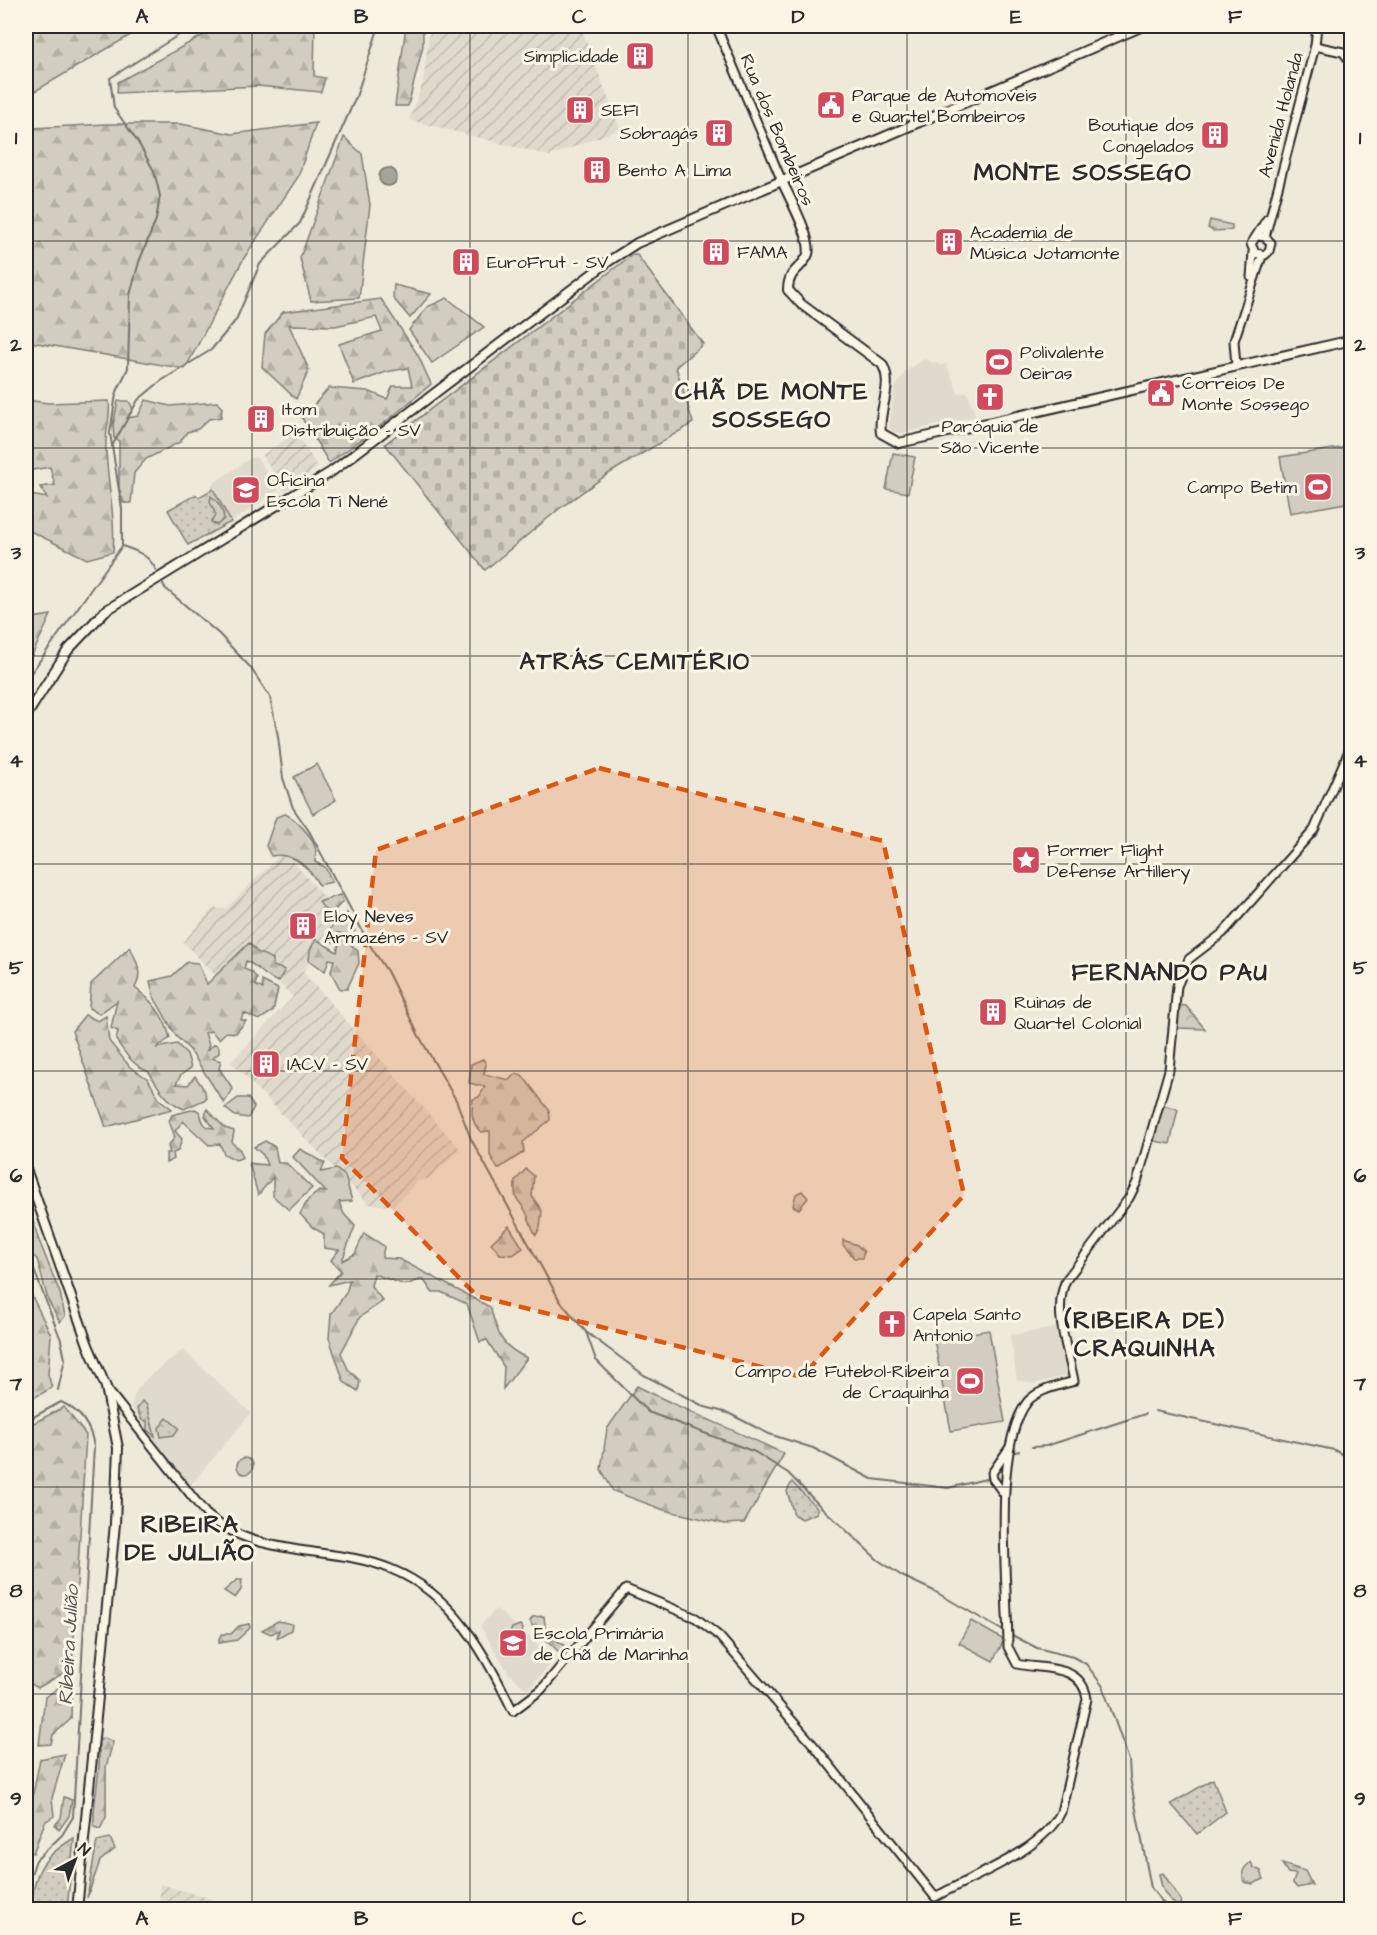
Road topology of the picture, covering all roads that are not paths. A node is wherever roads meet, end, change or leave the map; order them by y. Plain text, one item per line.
1 (716, 26) edge
2 (1143, 26) edge
3 (1317, 26) edge
4 (1315, 46) junction
5 (1352, 64) edge
6 (781, 179) junction
7 (1262, 236) junction
8 (1253, 252) junction
9 (1262, 256) junction
10 (1249, 288) junction
11 (1352, 340) edge
12 (1236, 366) junction
13 (26, 717) edge
14 (1352, 744) edge
15 (26, 1169) edge
16 (106, 1387) junction
17 (1010, 1447) junction
18 (1004, 1494) junction
19 (77, 1910) edge

1 - 6 street, Rua dos Bombeiros
2 - 6 main road
3 - 4 street, Avenida Holanda
4 - 5 street
4 - 7 street, Avenida Holanda
6 - 12 main road, Rua dos Bombeiros
6 - 13 main road
7 - 8 street
7 - 9 street
8 - 9 street
8 - 10 street
9 - 10 street
10 - 12 street
11 - 12 main road
14 - 17 street
15 - 16 main road
16 - 18 street
16 - 19 main road
17 - 18 street
17 - 18 street

